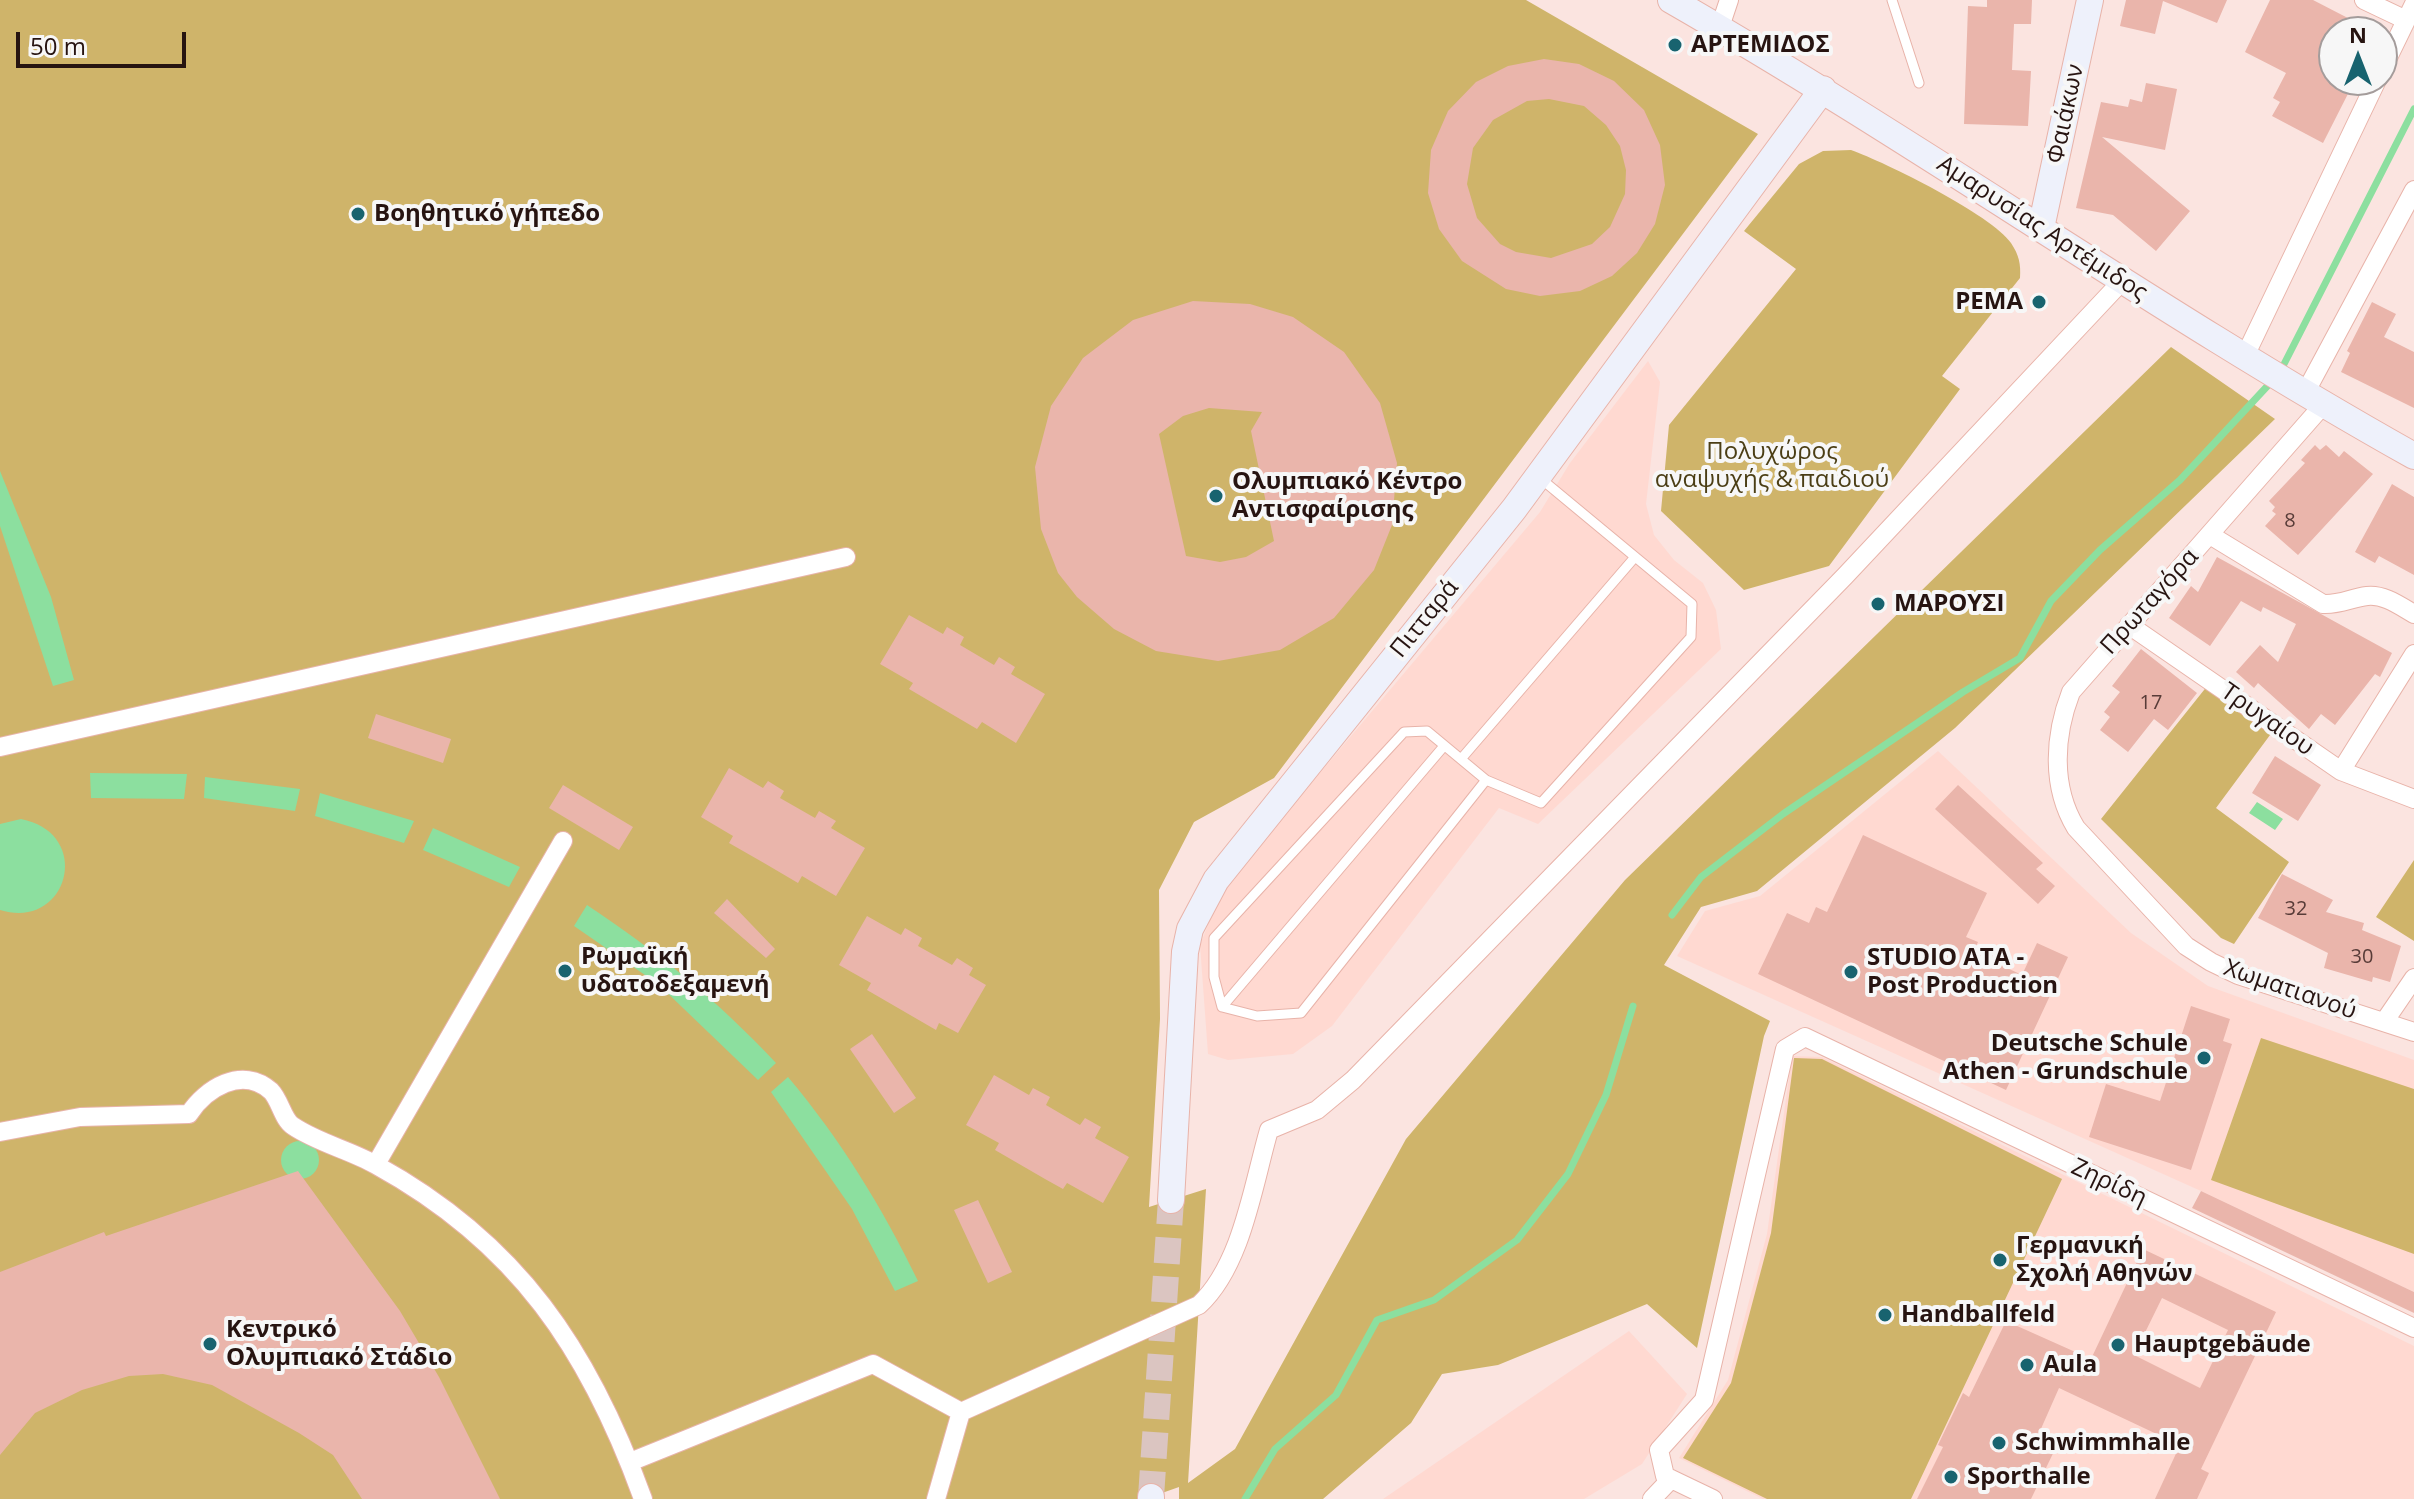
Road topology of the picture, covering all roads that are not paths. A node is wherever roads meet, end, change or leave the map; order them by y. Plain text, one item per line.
1 (1671, 0) edge
2 (1729, 0) edge
3 (1892, 0) edge
4 (2090, 0) edge
5 (2364, 0) edge
6 (2410, 12) edge
7 (1720, 27) junction
8 (2398, 37) edge
9 (1919, 83) dead end
10 (1823, 89) junction
11 (2370, 96) edge
12 (2414, 190) edge
13 (2041, 228) junction
14 (2123, 280) junction
15 (2252, 363) junction
16 (2305, 395) junction
17 (2414, 456) edge
18 (1538, 476) junction
19 (2210, 535) junction
20 (846, 557) dead end
21 (1635, 557) junction
22 (2414, 614) edge
23 (2129, 625) junction
24 (2414, 654) edge
25 (1444, 746) junction
26 (0, 747) edge
27 (1461, 759) junction
28 (2341, 771) junction
29 (1486, 780) junction
30 (2414, 799) edge
31 (2076, 828) joint
32 (563, 841) dead end
33 (2414, 978) edge
34 (1222, 1007) junction
35 (2384, 1022) junction
36 (2414, 1032) edge
37 (0, 1132) edge
38 (376, 1164) junction
39 (1171, 1200) tunnel mouth
40 (2414, 1328) edge
41 (961, 1412) junction
42 (630, 1462) junction
43 (1671, 1479) junction
44 (643, 1499) edge
45 (936, 1499) edge
46 (1652, 1499) edge
47 (1713, 1499) edge

1 - 7 street, Αμαρυσίας Αρτέμιδος
2 - 7 street
3 - 9 lane
4 - 13 street, Φαιάκων
5 - 6 street
6 - 8 street
7 - 10 street, Αμαρυσίας Αρτέμιδος
10 - 13 street, Αμαρυσίας Αρτέμιδος
10 - 18 street, Πιτταρά
11 - 15 street
12 - 16 street, Πρωταγόρα
13 - 14 street, Αμαρυσίας Αρτέμιδος
14 - 15 street, Αμαρυσίας Αρτέμιδος
14 - 41 street
15 - 16 street, Αμαρυσίας Αρτέμιδος
16 - 17 street, Αμαρυσίας Αρτέμιδος
16 - 19 street, Πρωταγόρα
18 - 21 lane
18 - 39 street, Πιτταρά
19 - 22 street
19 - 23 street, Πρωταγόρα
20 - 26 street
21 - 27 lane
21 - 29 lane
23 - 28 street, Τρυγαίου
23 - 31 street, Πρωταγόρα
24 - 28 street
25 - 27 lane
25 - 34 lane
25 - 34 lane
27 - 29 lane
28 - 30 street, Τρυγαίου
29 - 34 lane
31 - 35 street, Χωματιανού
32 - 38 street
33 - 35 street
35 - 36 street, Χωματιανού
37 - 38 street
38 - 42 street
40 - 43 street, Ζηρίδη
41 - 42 street
41 - 45 street
42 - 44 street
43 - 46 street
43 - 47 street

